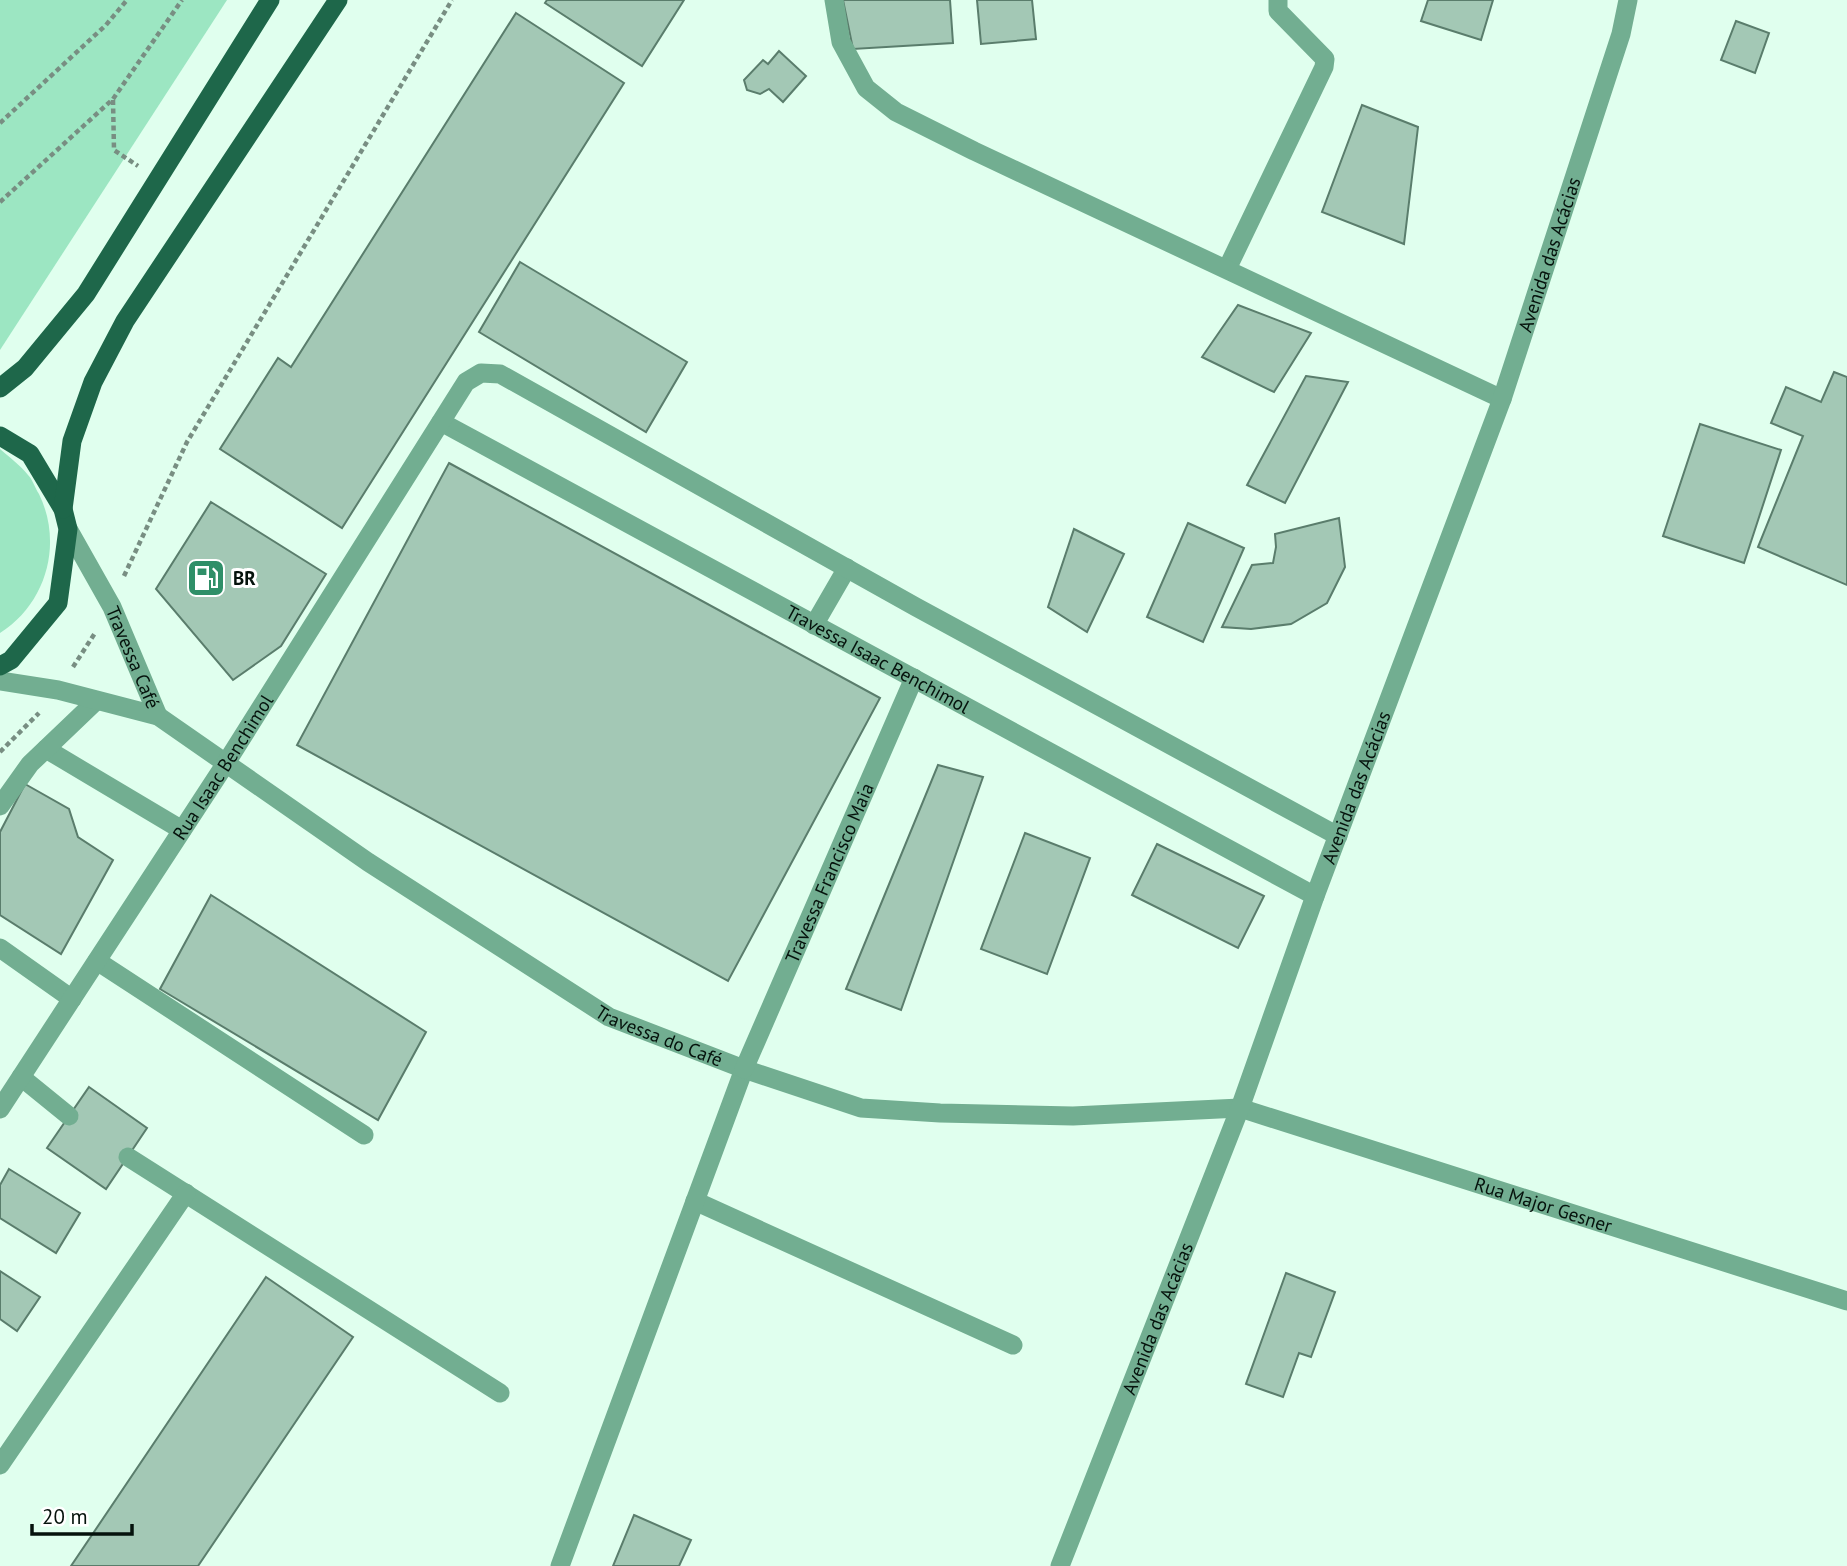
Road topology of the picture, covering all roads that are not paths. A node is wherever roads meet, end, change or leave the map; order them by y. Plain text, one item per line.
1 (270, 0) edge
2 (338, 0) edge
3 (834, 0) edge
4 (1278, 0) edge
5 (1628, 0) edge
6 (1227, 269) junction
7 (0, 388) edge
8 (1502, 399) junction
9 (441, 422) junction
10 (0, 436) edge
11 (63, 509) junction
12 (68, 529) junction
13 (847, 568) junction
14 (814, 625) junction
15 (0, 666) edge
16 (914, 678) junction
17 (0, 681) edge
18 (96, 701) junction
19 (158, 716) junction
20 (46, 749) junction
21 (226, 763) junction
22 (0, 806) edge
23 (182, 830) junction
24 (1338, 836) junction
25 (1315, 896) junction
26 (0, 948) edge
27 (97, 961) junction
28 (72, 999) junction
29 (744, 1069) junction
30 (21, 1077) junction
31 (1240, 1108) junction
32 (0, 1109) edge
33 (69, 1116) dead end
34 (363, 1135) dead end
35 (128, 1157) dead end
36 (186, 1194) junction
37 (695, 1201) junction
38 (1847, 1301) edge
39 (1013, 1345) dead end
40 (500, 1392) dead end
41 (0, 1465) edge
42 (560, 1566) edge
43 (1060, 1566) edge

1 - 7 main road
2 - 11 main road
3 - 6 street
4 - 6 street
5 - 8 street, Avenida das Acácias
6 - 8 street
8 - 24 street, Avenida das Acácias
9 - 13 street, Rua Isaac Benchimol
9 - 14 street, Travessa Isaac Benchimol
9 - 21 street, Rua Isaac Benchimol
10 - 11 main road
11 - 12 main road
12 - 15 main road
12 - 19 street, Travessa Café
13 - 14 street
13 - 24 street
14 - 16 street, Travessa Isaac Benchimol
16 - 25 street, Travessa Isaac Benchimol
16 - 29 street, Travessa Francisco Maia
17 - 18 street, Travessa Café
18 - 19 street, Travessa Café
18 - 20 street
19 - 21 street, Travessa do Café
20 - 22 street
20 - 23 street
21 - 23 street, Rua Isaac Benchimol
21 - 29 street, Travessa do Café
23 - 27 street, Rua Isaac Benchimol
24 - 25 street, Avenida das Acácias
25 - 31 street, Avenida das Acácias
26 - 28 street
27 - 28 street, Rua Isaac Benchimol
27 - 34 street
28 - 30 street, Rua Isaac Benchimol
29 - 31 street, Travessa do Café
29 - 37 street, Travessa Francisco Maia
30 - 32 street, Rua Isaac Benchimol
30 - 33 street
31 - 38 street, Rua Major Gesner
31 - 43 street, Avenida das Acácias
35 - 36 street
36 - 40 street
36 - 41 street
37 - 39 street
37 - 42 street, Travessa Francisco Maia

